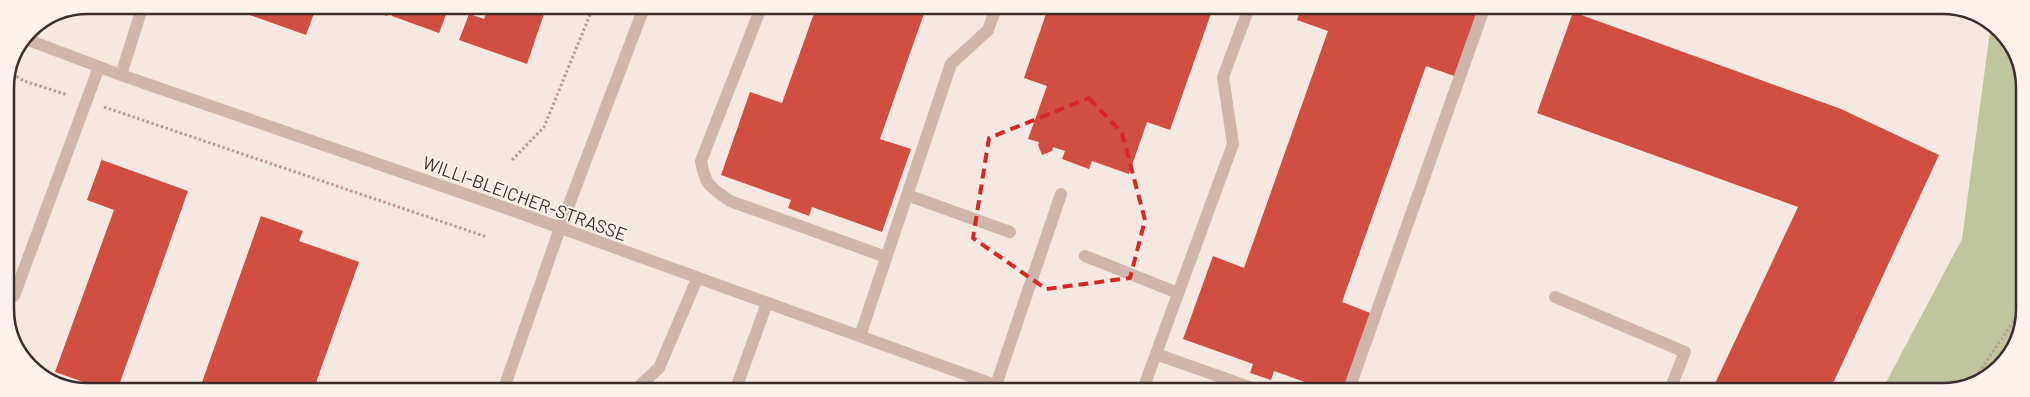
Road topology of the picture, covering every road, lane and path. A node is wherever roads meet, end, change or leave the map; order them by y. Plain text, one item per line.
1 (141, 14) edge
2 (590, 14) edge
3 (642, 14) edge
4 (758, 14) edge
5 (994, 14) edge
6 (1247, 14) edge
7 (1482, 14) edge
8 (31, 41) edge
9 (99, 67) junction
10 (15, 75) edge
11 (121, 75) junction
12 (86, 101) junction
13 (512, 160) dead end
14 (1061, 194) dead end
15 (907, 195) junction
16 (560, 228) junction
17 (1010, 232) dead end
18 (487, 237) dead end
19 (1085, 256) dead end
20 (886, 257) junction
21 (697, 279) junction
22 (1178, 293) junction
23 (14, 296) dead end
24 (1554, 297) dead end
25 (767, 303) junction
26 (2016, 318) edge
27 (860, 336) junction
28 (1156, 354) junction
29 (1978, 374) edge
30 (506, 383) edge
31 (643, 383) edge
32 (738, 383) edge
33 (990, 383) edge
34 (997, 383) edge
35 (1145, 383) edge
36 (1238, 383) edge
37 (1351, 383) edge
38 (1673, 383) edge

1 - 11 street
2 - 13 path
3 - 16 street
4 - 20 street
5 - 15 street
6 - 22 street
7 - 37 street
8 - 9 street, WILLI-BLEICHER-STRASSE
9 - 11 street, WILLI-BLEICHER-STRASSE
9 - 12 street
10 - 12 path
11 - 16 street, WILLI-BLEICHER-STRASSE
12 - 18 path
12 - 23 street
14 - 34 street
15 - 17 street
15 - 20 street
16 - 21 street, WILLI-BLEICHER-STRASSE
16 - 30 street
19 - 22 street
20 - 27 street
21 - 25 street, WILLI-BLEICHER-STRASSE
21 - 31 street
22 - 28 street
24 - 38 street
25 - 27 street, WILLI-BLEICHER-STRASSE
25 - 32 street
26 - 29 path
27 - 33 street, WILLI-BLEICHER-STRASSE
28 - 35 street
28 - 36 street

